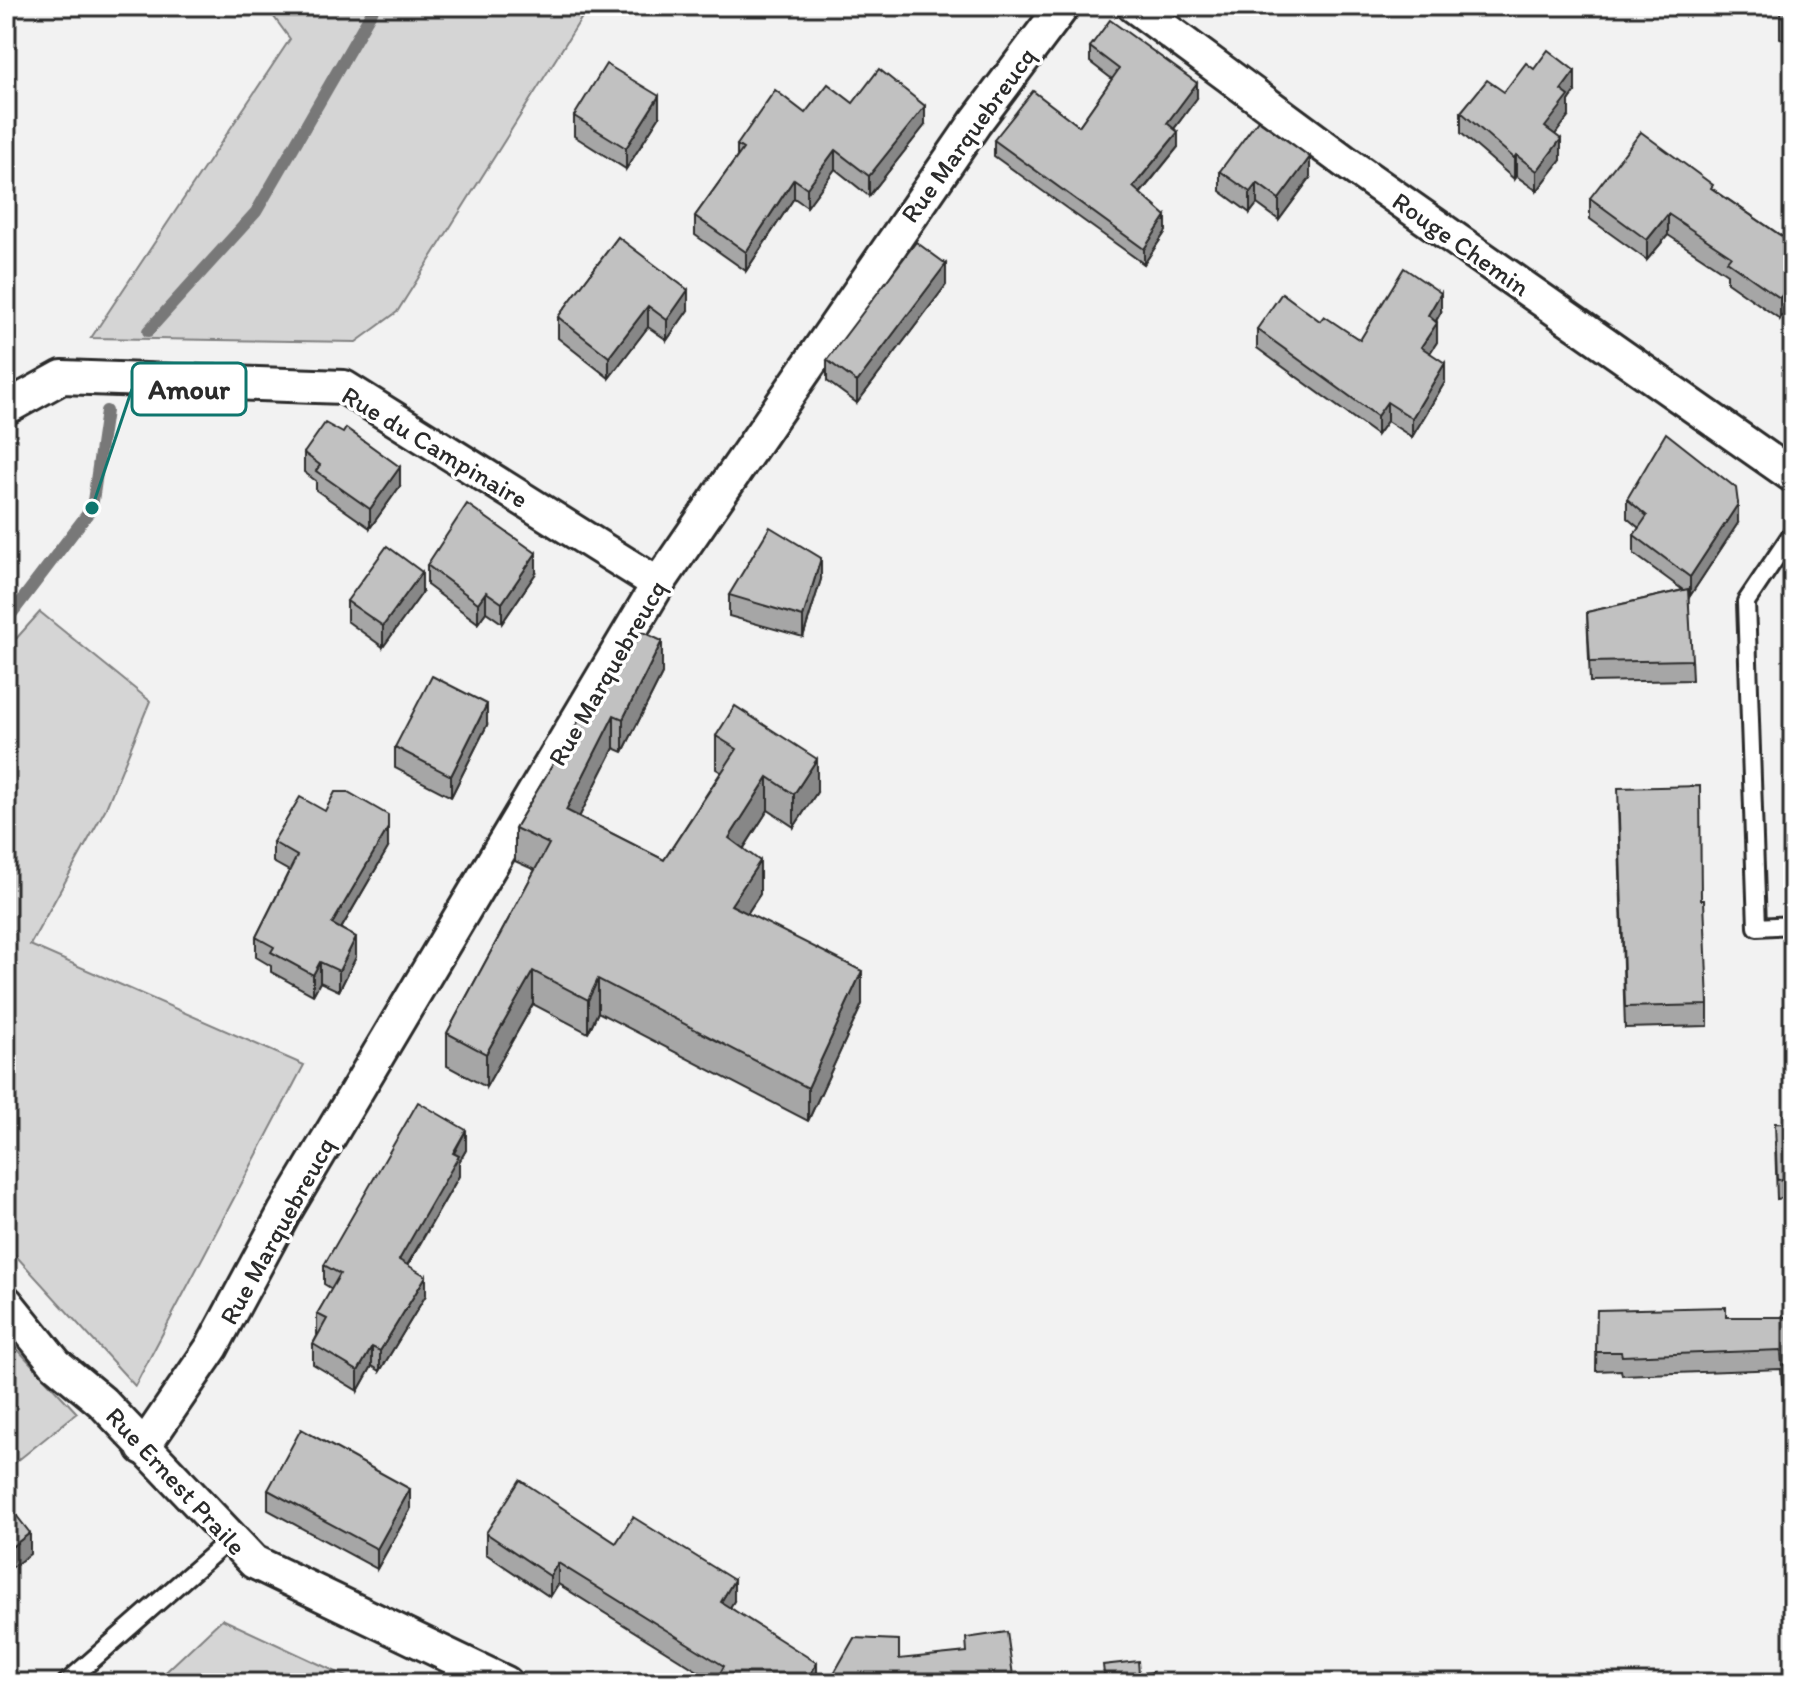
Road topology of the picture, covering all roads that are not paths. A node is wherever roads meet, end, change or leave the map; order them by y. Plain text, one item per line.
1 (1063, 6) edge
2 (1134, 6) edge
3 (6, 408) edge
4 (1793, 476) edge
5 (1793, 532) edge
6 (658, 584) junction
7 (1793, 925) edge
8 (6, 1302) edge
9 (143, 1448) junction
10 (231, 1538) junction
11 (66, 1683) edge
12 (506, 1683) edge

1 - 6 street, Rue Marquebreucq
2 - 4 street, Rouge Chemin
3 - 6 street, Rue du Campinaire
5 - 7 lane
6 - 9 street, Rue Marquebreucq
8 - 9 street, Rue Ernest Praile
9 - 10 street, Rue Ernest Praile
10 - 11 lane
10 - 12 street, Rue Ernest Praile

